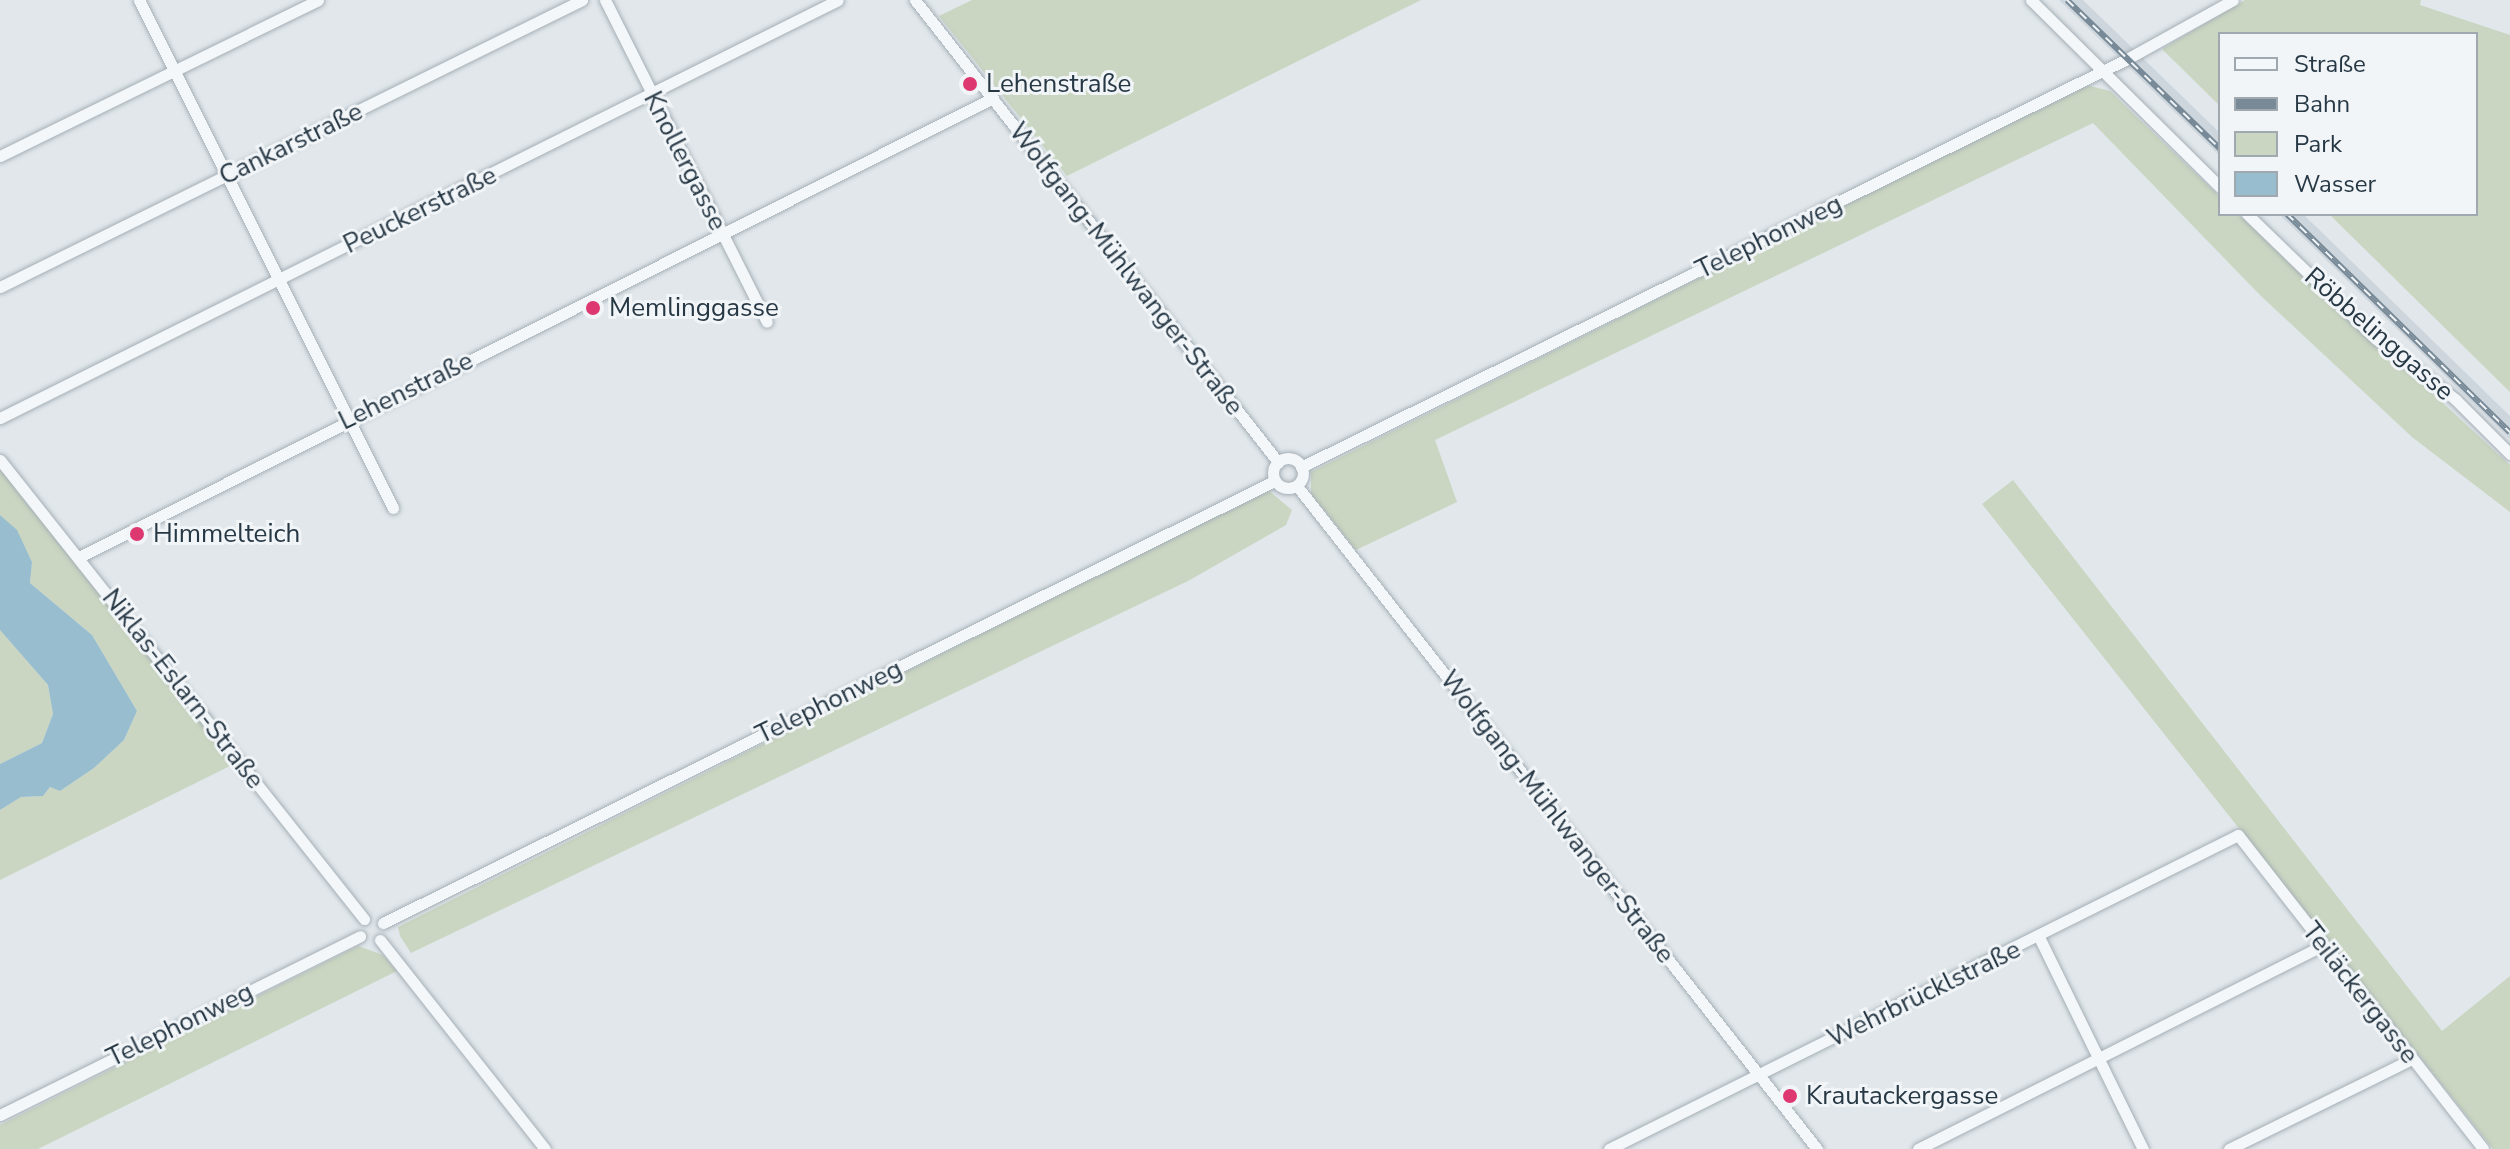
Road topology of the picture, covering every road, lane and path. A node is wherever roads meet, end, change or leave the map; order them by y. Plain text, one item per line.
1 (139, 0) edge
2 (318, 0) edge
3 (582, 0) edge
4 (605, 0) edge
5 (838, 0) edge
6 (915, 0) edge
7 (2031, 0) edge
8 (2233, 0) edge
9 (175, 71) junction
10 (2101, 72) junction
11 (652, 94) junction
12 (993, 98) junction
13 (0, 156) edge
14 (227, 176) junction
15 (2218, 185) edge
16 (2249, 216) edge
17 (722, 234) junction
18 (279, 280) junction
19 (0, 287) edge
20 (767, 322) dead end
21 (0, 418) edge
22 (349, 420) junction
23 (2510, 454) edge
24 (0, 460) edge
25 (1278, 462) junction
26 (1301, 467) junction
27 (1274, 481) junction
28 (1297, 486) junction
29 (393, 508) dead end
30 (79, 557) junction
31 (2238, 835) joint
32 (364, 919) junction
33 (383, 923) junction
34 (360, 936) junction
35 (2039, 937) junction
36 (380, 940) junction
37 (2322, 946) junction
38 (2099, 1058) junction
39 (2412, 1059) junction
40 (1760, 1075) junction
41 (0, 1115) edge
42 (545, 1149) edge
43 (1609, 1149) edge
44 (1817, 1149) edge
45 (1918, 1149) edge
46 (2143, 1149) edge
47 (2229, 1149) edge
48 (2483, 1149) edge

1 - 9 street
2 - 9 street
3 - 14 street, Cankarstraße
4 - 11 street, Knollergasse
5 - 11 street, Peuckerstraße
6 - 12 street, Wolfgang-Mühlwanger-Straße
7 - 10 street
8 - 10 street, Telephonweg
9 - 13 street
9 - 14 street
10 - 15 street
10 - 26 street, Telephonweg
11 - 17 street, Knollergasse
11 - 18 street, Peuckerstraße
12 - 17 street, Lehenstraße
12 - 25 street, Wolfgang-Mühlwanger-Straße
14 - 18 street
14 - 19 street, Cankarstraße
16 - 23 street, Röbbelinggasse
17 - 20 street, Knollergasse
17 - 22 street, Lehenstraße
18 - 21 street, Peuckerstraße
18 - 22 street
22 - 29 street
22 - 30 street, Lehenstraße
24 - 30 street, Niklas-Eslarn-Straße
25 - 26 street
25 - 27 street
26 - 28 street
27 - 28 street
27 - 33 street, Telephonweg
28 - 40 street, Wolfgang-Mühlwanger-Straße
30 - 32 street, Niklas-Eslarn-Straße
31 - 35 street, Wehrbrücklstraße
31 - 37 street, Teiläckergasse
32 - 33 street
32 - 34 street
33 - 36 street
34 - 36 street
34 - 41 street, Telephonweg
35 - 38 street
35 - 40 street, Wehrbrücklstraße
36 - 42 street
37 - 38 street
37 - 39 street, Teiläckergasse
38 - 45 street
38 - 46 street
39 - 47 street
39 - 48 street, Teiläckergasse
40 - 43 street, Wehrbrücklstraße
40 - 44 street, Wolfgang-Mühlwanger-Straße

